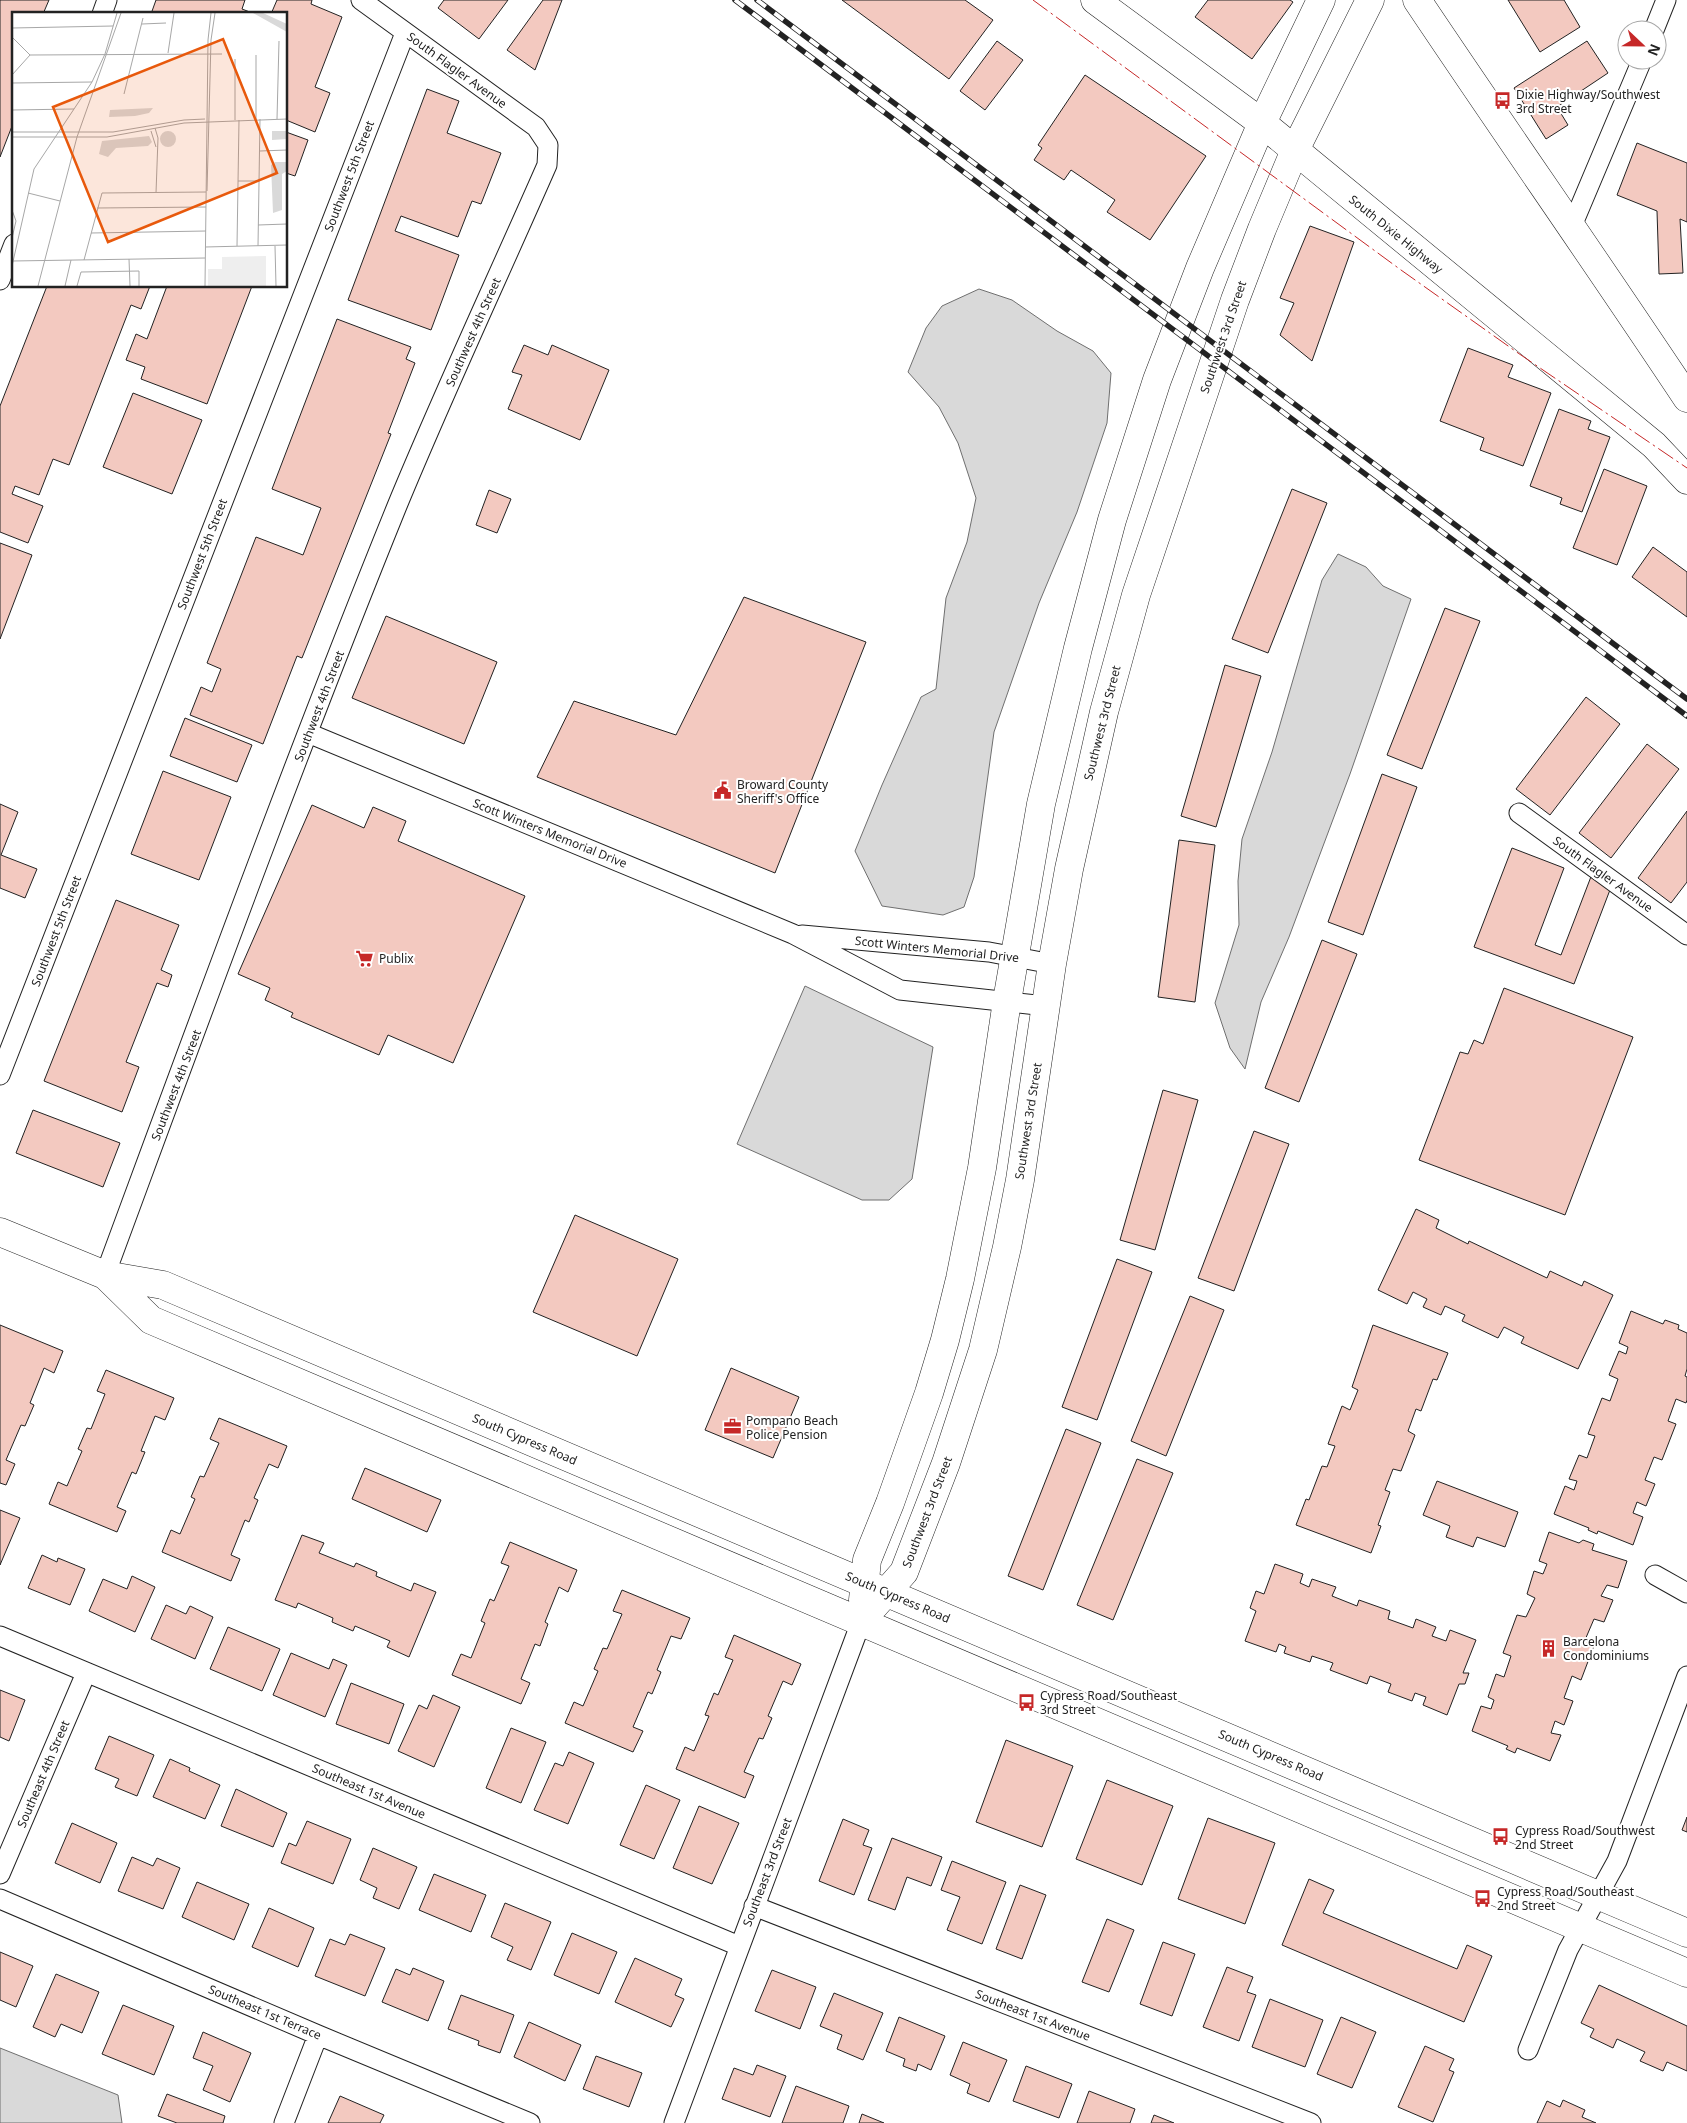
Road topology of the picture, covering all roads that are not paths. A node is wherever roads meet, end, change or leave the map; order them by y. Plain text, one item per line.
1 (107, 0) edge
2 (361, 0) edge
3 (1095, 0) edge
4 (1321, 0) edge
5 (1370, 0) edge
6 (1417, 0) edge
7 (1666, 0) edge
8 (103, 12) edge
9 (1658, 20) edge
10 (405, 33) junction
11 (1638, 70) edge
12 (1262, 123) junction
13 (548, 145) joint
14 (1295, 150) junction
15 (1572, 226) junction
16 (12, 249) edge
17 (0, 280) edge
18 (1687, 398) edge
19 (1687, 480) edge
20 (308, 733) junction
21 (1520, 813) dead end
22 (793, 934) junction
23 (1687, 935) edge
24 (1014, 956) junction
25 (1052, 964) junction
26 (1007, 1001) junction
27 (1046, 1006) junction
28 (0, 1075) edge
29 (0, 1232) edge
30 (105, 1275) junction
31 (1654, 1575) dead end
32 (876, 1587) junction
33 (1687, 1593) edge
34 (861, 1622) junction
35 (0, 1636) edge
36 (86, 1673) junction
37 (1687, 1676) edge
38 (0, 1874) edge
39 (1598, 1895) junction
40 (0, 1899) edge
41 (754, 1906) junction
42 (1580, 1928) junction
43 (1687, 1933) edge
44 (739, 1946) junction
45 (1687, 1973) edge
46 (318, 2035) junction
47 (1528, 2050) dead end
48 (284, 2123) edge
49 (530, 2123) edge
50 (674, 2123) edge
51 (1311, 2123) edge

1 - 8 street
2 - 10 street, South Flagler Avenue
3 - 12 street, South Dixie Highway
4 - 12 street
5 - 14 street, Southwest 3rd Street
6 - 15 street
7 - 9 street
10 - 13 street, South Flagler Avenue
10 - 28 street, Southwest 5th Street
11 - 15 street
12 - 14 street, South Dixie Highway
12 - 24 street
13 - 20 street, Southwest 4th Street
14 - 19 street, South Dixie Highway
14 - 25 street, Southwest 3rd Street
15 - 18 street
16 - 17 street
20 - 22 street, Scott Winters Memorial Drive
20 - 30 street, Southwest 4th Street
21 - 23 street, South Flagler Avenue
22 - 24 street, Scott Winters Memorial Drive
22 - 26 street, Scott Winters Memorial Drive
24 - 25 street, Scott Winters Memorial Drive
24 - 26 street
25 - 27 street, Southwest 3rd Street
26 - 27 street, Scott Winters Memorial Drive
26 - 32 street
27 - 32 street, Southwest 3rd Street
29 - 30 street, South Cypress Road
30 - 32 street, South Cypress Road
30 - 34 street, South Cypress Road
31 - 33 street
32 - 34 street, Southwest 3rd Street
32 - 39 street, South Cypress Road
34 - 41 street, Southeast 3rd Street
34 - 42 street, South Cypress Road
35 - 36 street, Southeast 1st Avenue
36 - 38 street, Southeast 4th Street
36 - 44 street, Southeast 1st Avenue
37 - 39 street
39 - 42 street
39 - 43 street, South Cypress Road
40 - 46 street, Southeast 1st Terrace
41 - 44 street, Southeast 3rd Street
41 - 51 street, Southeast 1st Avenue
42 - 45 street, South Cypress Road
42 - 47 street
44 - 50 street, Southeast 3rd Street
46 - 48 street
46 - 49 street, Southeast 1st Terrace

